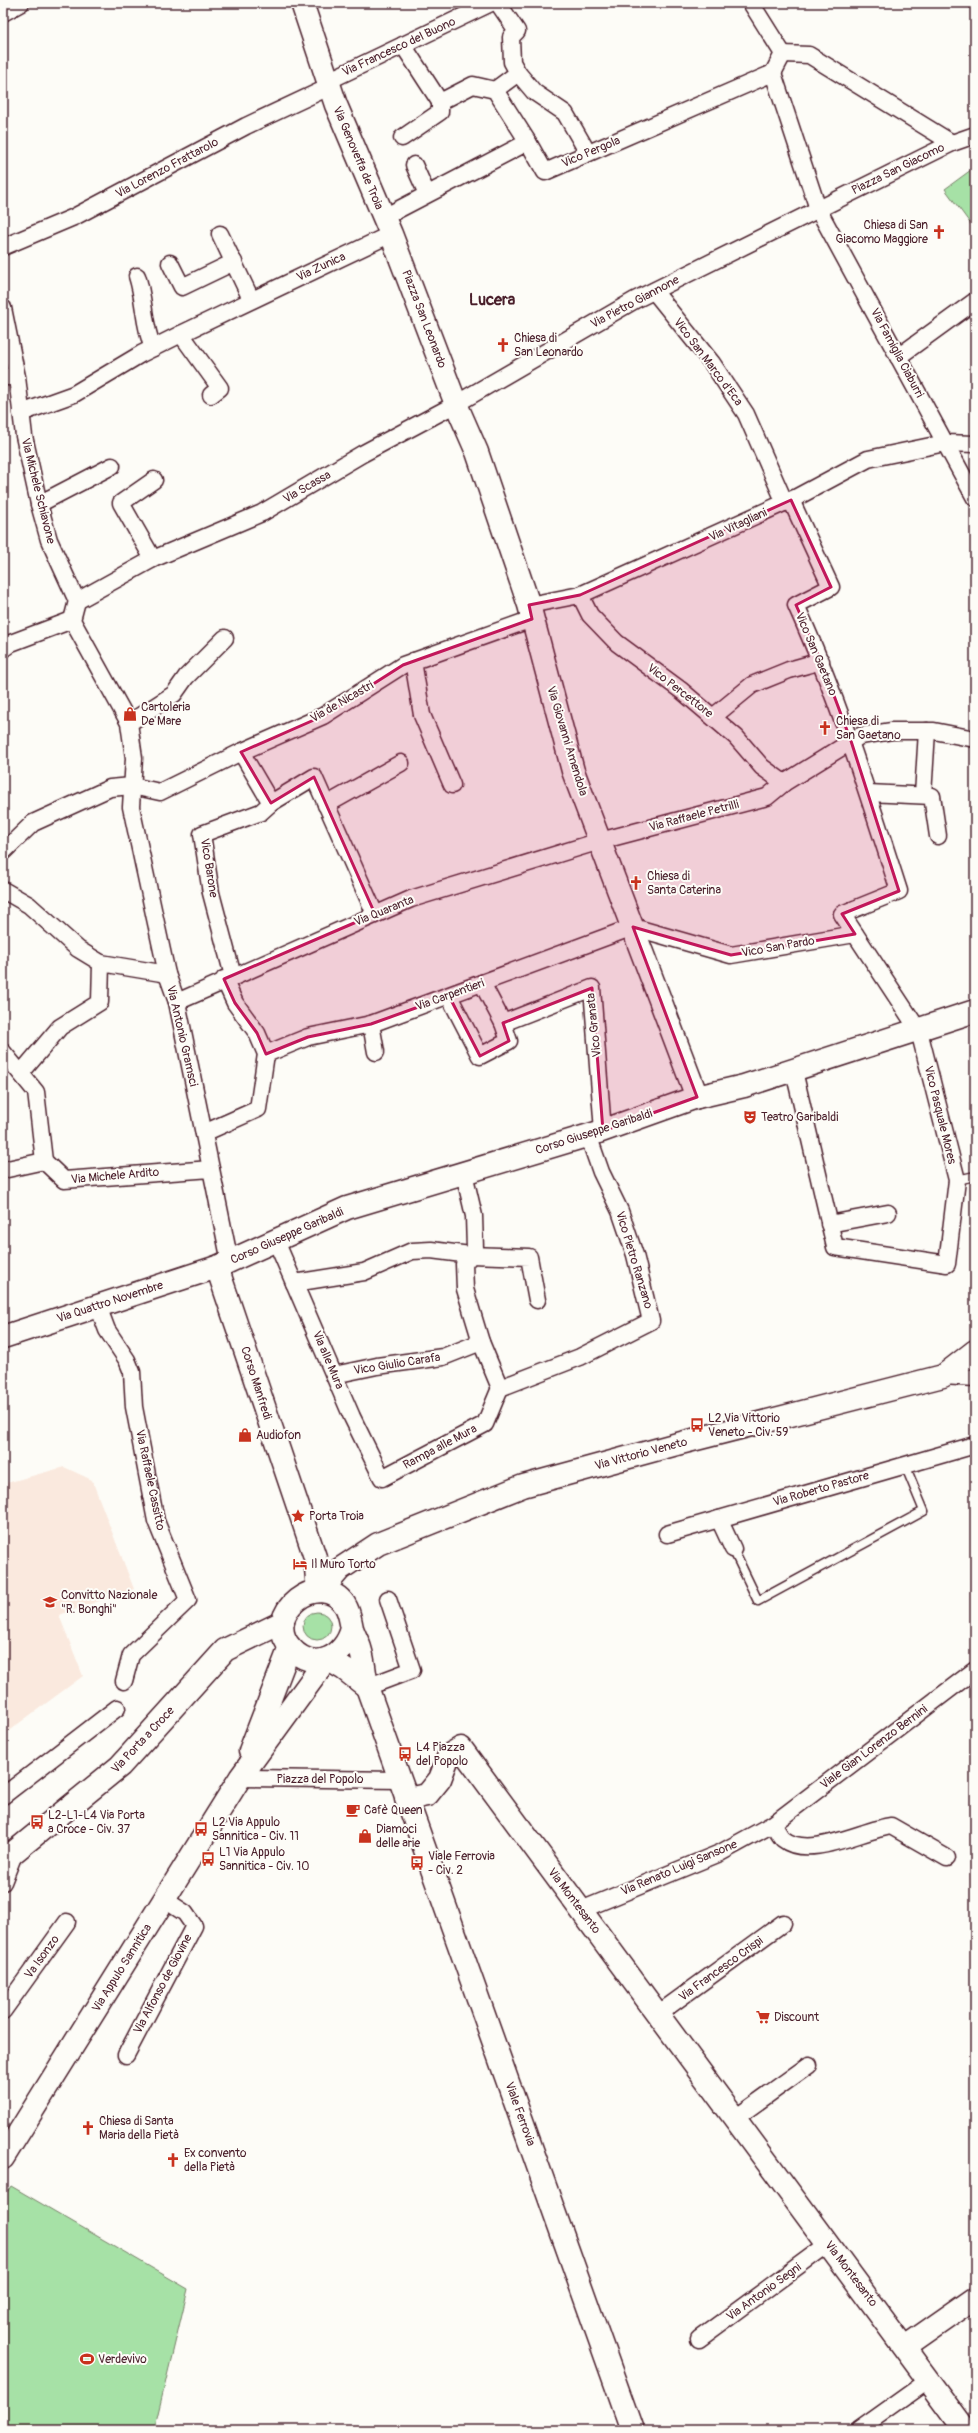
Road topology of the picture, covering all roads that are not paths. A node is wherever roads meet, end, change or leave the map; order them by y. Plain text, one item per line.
1 (21, 3) edge
2 (302, 3) edge
3 (491, 3) edge
4 (498, 3) edge
5 (751, 3) edge
6 (3, 13) edge
7 (403, 45) junction
8 (783, 54) junction
9 (518, 73) junction
10 (774, 73) junction
11 (328, 84) junction
12 (495, 90) junction
13 (440, 102) junction
14 (975, 136) edge
15 (402, 138) dead end
16 (528, 142) junction
17 (952, 144) junction
18 (588, 154) junction
19 (414, 165) dead end
20 (427, 194) junction
21 (818, 208) junction
22 (387, 226) junction
23 (220, 234) dead end
24 (3, 247) edge
25 (234, 262) junction
26 (170, 264) dead end
27 (137, 276) dead end
28 (654, 291) junction
29 (251, 299) junction
30 (975, 301) edge
31 (3, 308) edge
32 (181, 334) junction
33 (153, 348) junction
34 (898, 357) junction
35 (10, 377) edge
36 (212, 395) dead end
37 (456, 404) junction
38 (21, 413) junction
39 (945, 443) junction
40 (975, 444) edge
41 (112, 466) dead end
42 (154, 480) dead end
43 (975, 498) edge
44 (788, 501) junction
45 (39, 504) junction
46 (153, 559) junction
47 (580, 595) junction
48 (77, 601) junction
49 (531, 612) junction
50 (72, 620) junction
51 (225, 638) dead end
52 (3, 649) edge
53 (412, 661) junction
54 (821, 661) junction
55 (713, 717) junction
56 (129, 723) junction
57 (927, 731) junction
58 (855, 738) junction
59 (975, 740) edge
60 (240, 752) junction
61 (401, 763) dead end
62 (784, 783) junction
63 (452, 785) dead end
64 (132, 786) junction
65 (868, 792) junction
66 (924, 795) junction
67 (271, 803) junction
68 (326, 805) junction
69 (938, 836) dead end
70 (600, 841) junction
71 (3, 852) edge
72 (3, 890) edge
73 (375, 914) junction
74 (633, 927) junction
75 (855, 934) junction
76 (101, 963) junction
77 (167, 974) junction
78 (229, 977) junction
79 (482, 983) junction
80 (449, 996) junction
81 (177, 1002) junction
82 (975, 1011) edge
83 (503, 1023) junction
84 (370, 1024) junction
85 (919, 1031) junction
86 (3, 1052) edge
87 (376, 1052) dead end
88 (266, 1054) junction
89 (794, 1071) junction
90 (21, 1073) junction
91 (697, 1097) junction
92 (204, 1133) junction
93 (596, 1133) junction
94 (44, 1161) junction
95 (211, 1169) junction
96 (3, 1170) edge
97 (464, 1173) junction
98 (975, 1176) edge
99 (957, 1180) junction
100 (888, 1213) dead end
101 (829, 1224) junction
102 (276, 1241) junction
103 (470, 1255) junction
104 (224, 1265) junction
105 (294, 1283) junction
106 (537, 1300) dead end
107 (98, 1306) junction
108 (3, 1337) edge
109 (481, 1342) junction
110 (975, 1351) edge
111 (334, 1375) junction
112 (943, 1376) junction
113 (975, 1378) edge
114 (500, 1388) junction
115 (975, 1445) edge
116 (905, 1465) junction
117 (382, 1478) joint
118 (719, 1519) junction
119 (667, 1534) dead end
120 (733, 1549) joint
121 (320, 1591) junction
122 (388, 1599) dead end
123 (283, 1622) junction
124 (352, 1628) junction
125 (290, 1647) junction
126 (327, 1659) junction
127 (975, 1670) edge
128 (124, 1681) dead end
129 (367, 1687) junction
130 (117, 1708) dead end
131 (240, 1778) junction
132 (403, 1789) junction
133 (3, 1796) edge
134 (773, 1824) junction
135 (8, 1858) edge
136 (947, 1858) dead end
137 (3, 1882) edge
138 (165, 1900) junction
139 (581, 1910) junction
140 (67, 1922) dead end
141 (783, 1923) dead end
142 (3, 2011) edge
143 (658, 2014) junction
144 (126, 2055) dead end
145 (809, 2065) dead end
146 (734, 2119) junction
147 (3, 2158) edge
148 (828, 2244) junction
149 (975, 2298) edge
150 (699, 2339) dead end
151 (905, 2347) junction
152 (929, 2380) junction
153 (632, 2430) edge
154 (859, 2430) edge
155 (965, 2430) edge

1 - 6 street
2 - 11 street, Via Genoveffa de Troia
3 - 7 street, Via Francesco del Buono
4 - 9 street
5 - 8 street
7 - 11 street, Via Francesco del Buono
7 - 13 street
8 - 10 street
8 - 17 street, Piazza San Giacomo
9 - 12 street
9 - 18 street
10 - 18 street, Vico Pergola
10 - 21 street
11 - 22 street, Via Genoveffa de Troia
11 - 24 street, Via Lorenzo Frattarolo
12 - 13 street
12 - 16 street
13 - 15 street
14 - 17 street
16 - 18 street, Vico Pergola
16 - 20 street
17 - 21 street, Piazza San Giacomo
19 - 20 street
20 - 22 street
21 - 28 street, Via Pietro Giannone
21 - 34 street, Via Famiglia Ciaburri
22 - 29 street, Via Zunica
22 - 37 street, Piazza San Leonardo
23 - 25 street
25 - 26 street
25 - 29 street
27 - 33 street
28 - 37 street, Via Pietro Giannone
28 - 44 street, Vico San Marco d'Eca
29 - 32 street, Via Zunica
30 - 34 street
31 - 35 street, Via Michele Schiavone
32 - 33 street, Via Zunica
32 - 36 street
33 - 38 street, Via Zunica
34 - 39 street, Via Famiglia Ciaburri
35 - 38 street, Via Michele Schiavone
37 - 46 street, Via Scassa
37 - 49 street, Via Giovanni Amendola
38 - 45 street, Via Michele Schiavone
39 - 40 street, Via Vitagliani
39 - 43 street, Via Famiglia Ciaburri
39 - 44 street, Via Vitagliani
41 - 45 street
42 - 46 street
44 - 47 street, Via Vitagliani
44 - 54 street, Vico San Gaetano
45 - 48 street, Via Michele Schiavone
46 - 48 street, Via Scassa
47 - 49 street, Via Vitagliani
47 - 55 street, Vico Percettore
48 - 50 street
49 - 53 street, Via de Nicastri
49 - 70 street, Via Giovanni Amendola
50 - 52 street
50 - 56 street
51 - 56 street
53 - 60 street, Via de Nicastri
53 - 63 street
54 - 55 street
54 - 58 street, Vico San Gaetano
55 - 62 street, Vico Percettore
56 - 64 street, Via Antonio Gramsci
57 - 58 street
57 - 59 street
57 - 66 street
58 - 62 street, Via Raffaele Petrilli
58 - 65 street, Vico San Gaetano
60 - 64 street, Via de Nicastri
60 - 67 street
61 - 68 street
62 - 70 street, Via Raffaele Petrilli
64 - 71 street, Via de Nicastri
64 - 77 street, Via Antonio Gramsci
65 - 66 street
65 - 75 street, Vico San Gaetano
66 - 69 street
67 - 68 street
67 - 78 street, Vico Barone
68 - 73 street
70 - 73 street, Via Quaranta
70 - 74 street, Via Giovanni Amendola
72 - 76 street
73 - 78 street, Via Quaranta
74 - 75 street, Vico San Pardo
74 - 79 street, Via Carpentieri
74 - 91 street, Via Giovanni Amendola
75 - 85 street, Vico Pasquale Mores
76 - 77 street
76 - 90 street
77 - 81 street, Via Antonio Gramsci
78 - 81 street, Via Quaranta
78 - 88 street
79 - 80 street, Via Carpentieri
79 - 83 street
80 - 83 street
80 - 84 street, Via Carpentieri
81 - 92 street, Via Antonio Gramsci
82 - 85 street, Corso Giuseppe Garibaldi
83 - 93 street, Vico Granata
84 - 87 street
84 - 88 street, Via Carpentieri
85 - 89 street, Corso Giuseppe Garibaldi
85 - 99 street, Vico Pasquale Mores
86 - 90 street
88 - 92 street
89 - 91 street, Corso Giuseppe Garibaldi
89 - 101 street
90 - 94 street
91 - 93 street, Corso Giuseppe Garibaldi
92 - 95 street, Via Antonio Gramsci
93 - 97 street, Corso Giuseppe Garibaldi
93 - 114 street, Vico Pietro Ranzano
94 - 95 street, Via Michele Ardito
94 - 96 street
95 - 104 street, Via Antonio Gramsci
97 - 102 street, Corso Giuseppe Garibaldi
97 - 103 street
98 - 99 lane, Vico Pasquale Mores
99 - 101 street
100 - 101 street
102 - 104 street, Corso Giuseppe Garibaldi
102 - 105 street, Via alle Mura
103 - 105 street
103 - 106 street
103 - 109 street
104 - 107 street, Via Quattro Novembre
104 - 121 street, Corso Manfredi
105 - 111 street, Via alle Mura
107 - 108 street, Via Quattro Novembre
107 - 128 street, Via Raffaele Cassitto
109 - 111 street, Vico Giulio Carafa
109 - 114 street
110 - 112 street, Via Vittorio Veneto
111 - 117 street, Via alle Mura
112 - 113 street
112 - 121 street, Via Vittorio Veneto
114 - 117 street, Rampa alle Mura
115 - 116 street, Via Roberto Pastore
116 - 118 street, Via Roberto Pastore
116 - 120 lane
118 - 119 street, Via Roberto Pastore
118 - 120 street
121 - 123 street
121 - 124 street
122 - 129 street
123 - 125 street
123 - 135 street, Via Porta a Croce
124 - 126 street
124 - 129 street
125 - 126 street
125 - 131 street, Via Appulo Sannitica
126 - 129 street
126 - 131 street, Via Appulo Sannitica
127 - 134 street, Viale Gian Lorenzo Bernini
129 - 132 street
130 - 133 street
131 - 132 street, Piazza del Popolo
131 - 138 street, Via Appulo Sannitica
132 - 139 street, Via Montesanto
132 - 153 street, Viale Ferrovia
134 - 136 street
134 - 139 street, Via Renato Luigi Sansone
135 - 137 street
138 - 144 street, Via Alfonso de Giovine
138 - 147 street, Via Appulo Sannitica
139 - 143 street, Via Montesanto
140 - 142 street, Va Isonzo
141 - 143 street, Via Francesco Crispi
143 - 146 street, Via Montesanto
145 - 146 street
146 - 148 street, Via Montesanto
148 - 150 street, Via Antonio Segni
148 - 151 street, Via Montesanto
149 - 151 street
151 - 152 street, Via Montesanto
152 - 154 street
152 - 155 street, Via Montesanto

